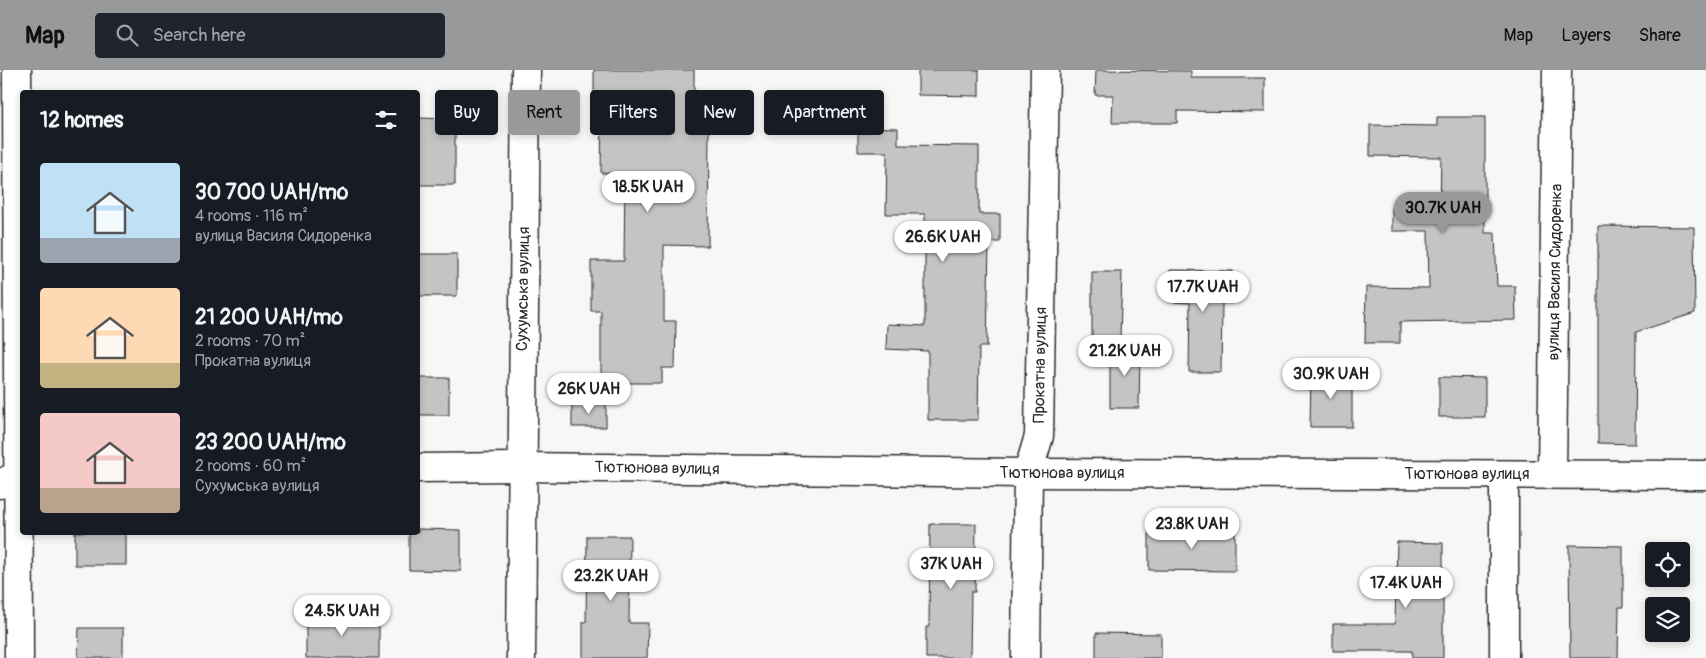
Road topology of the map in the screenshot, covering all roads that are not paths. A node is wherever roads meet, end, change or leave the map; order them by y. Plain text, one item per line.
1 (17, 70) edge
2 (526, 70) edge
3 (1045, 70) edge
4 (1557, 70) edge
5 (522, 467) junction
6 (420, 468) edge
7 (1028, 473) junction
8 (1552, 474) junction
9 (1504, 475) junction
10 (1706, 475) edge
11 (14, 476) edge
12 (19, 658) edge
13 (521, 658) edge
14 (1026, 658) edge
15 (1504, 658) edge

1 - 11 street
2 - 5 street, Сухумська вулиця
3 - 7 street, Прокатна вулиця
4 - 8 street, вулиця Василя Сидоренка
5 - 6 street, Тютюнова вулиця
5 - 7 street, Тютюнова вулиця
5 - 13 street, Сухумська вулиця
7 - 9 street, Тютюнова вулиця
7 - 14 street, Прокатна вулиця
8 - 9 street, Тютюнова вулиця
8 - 10 street, Тютюнова вулиця
9 - 15 street
11 - 12 street

